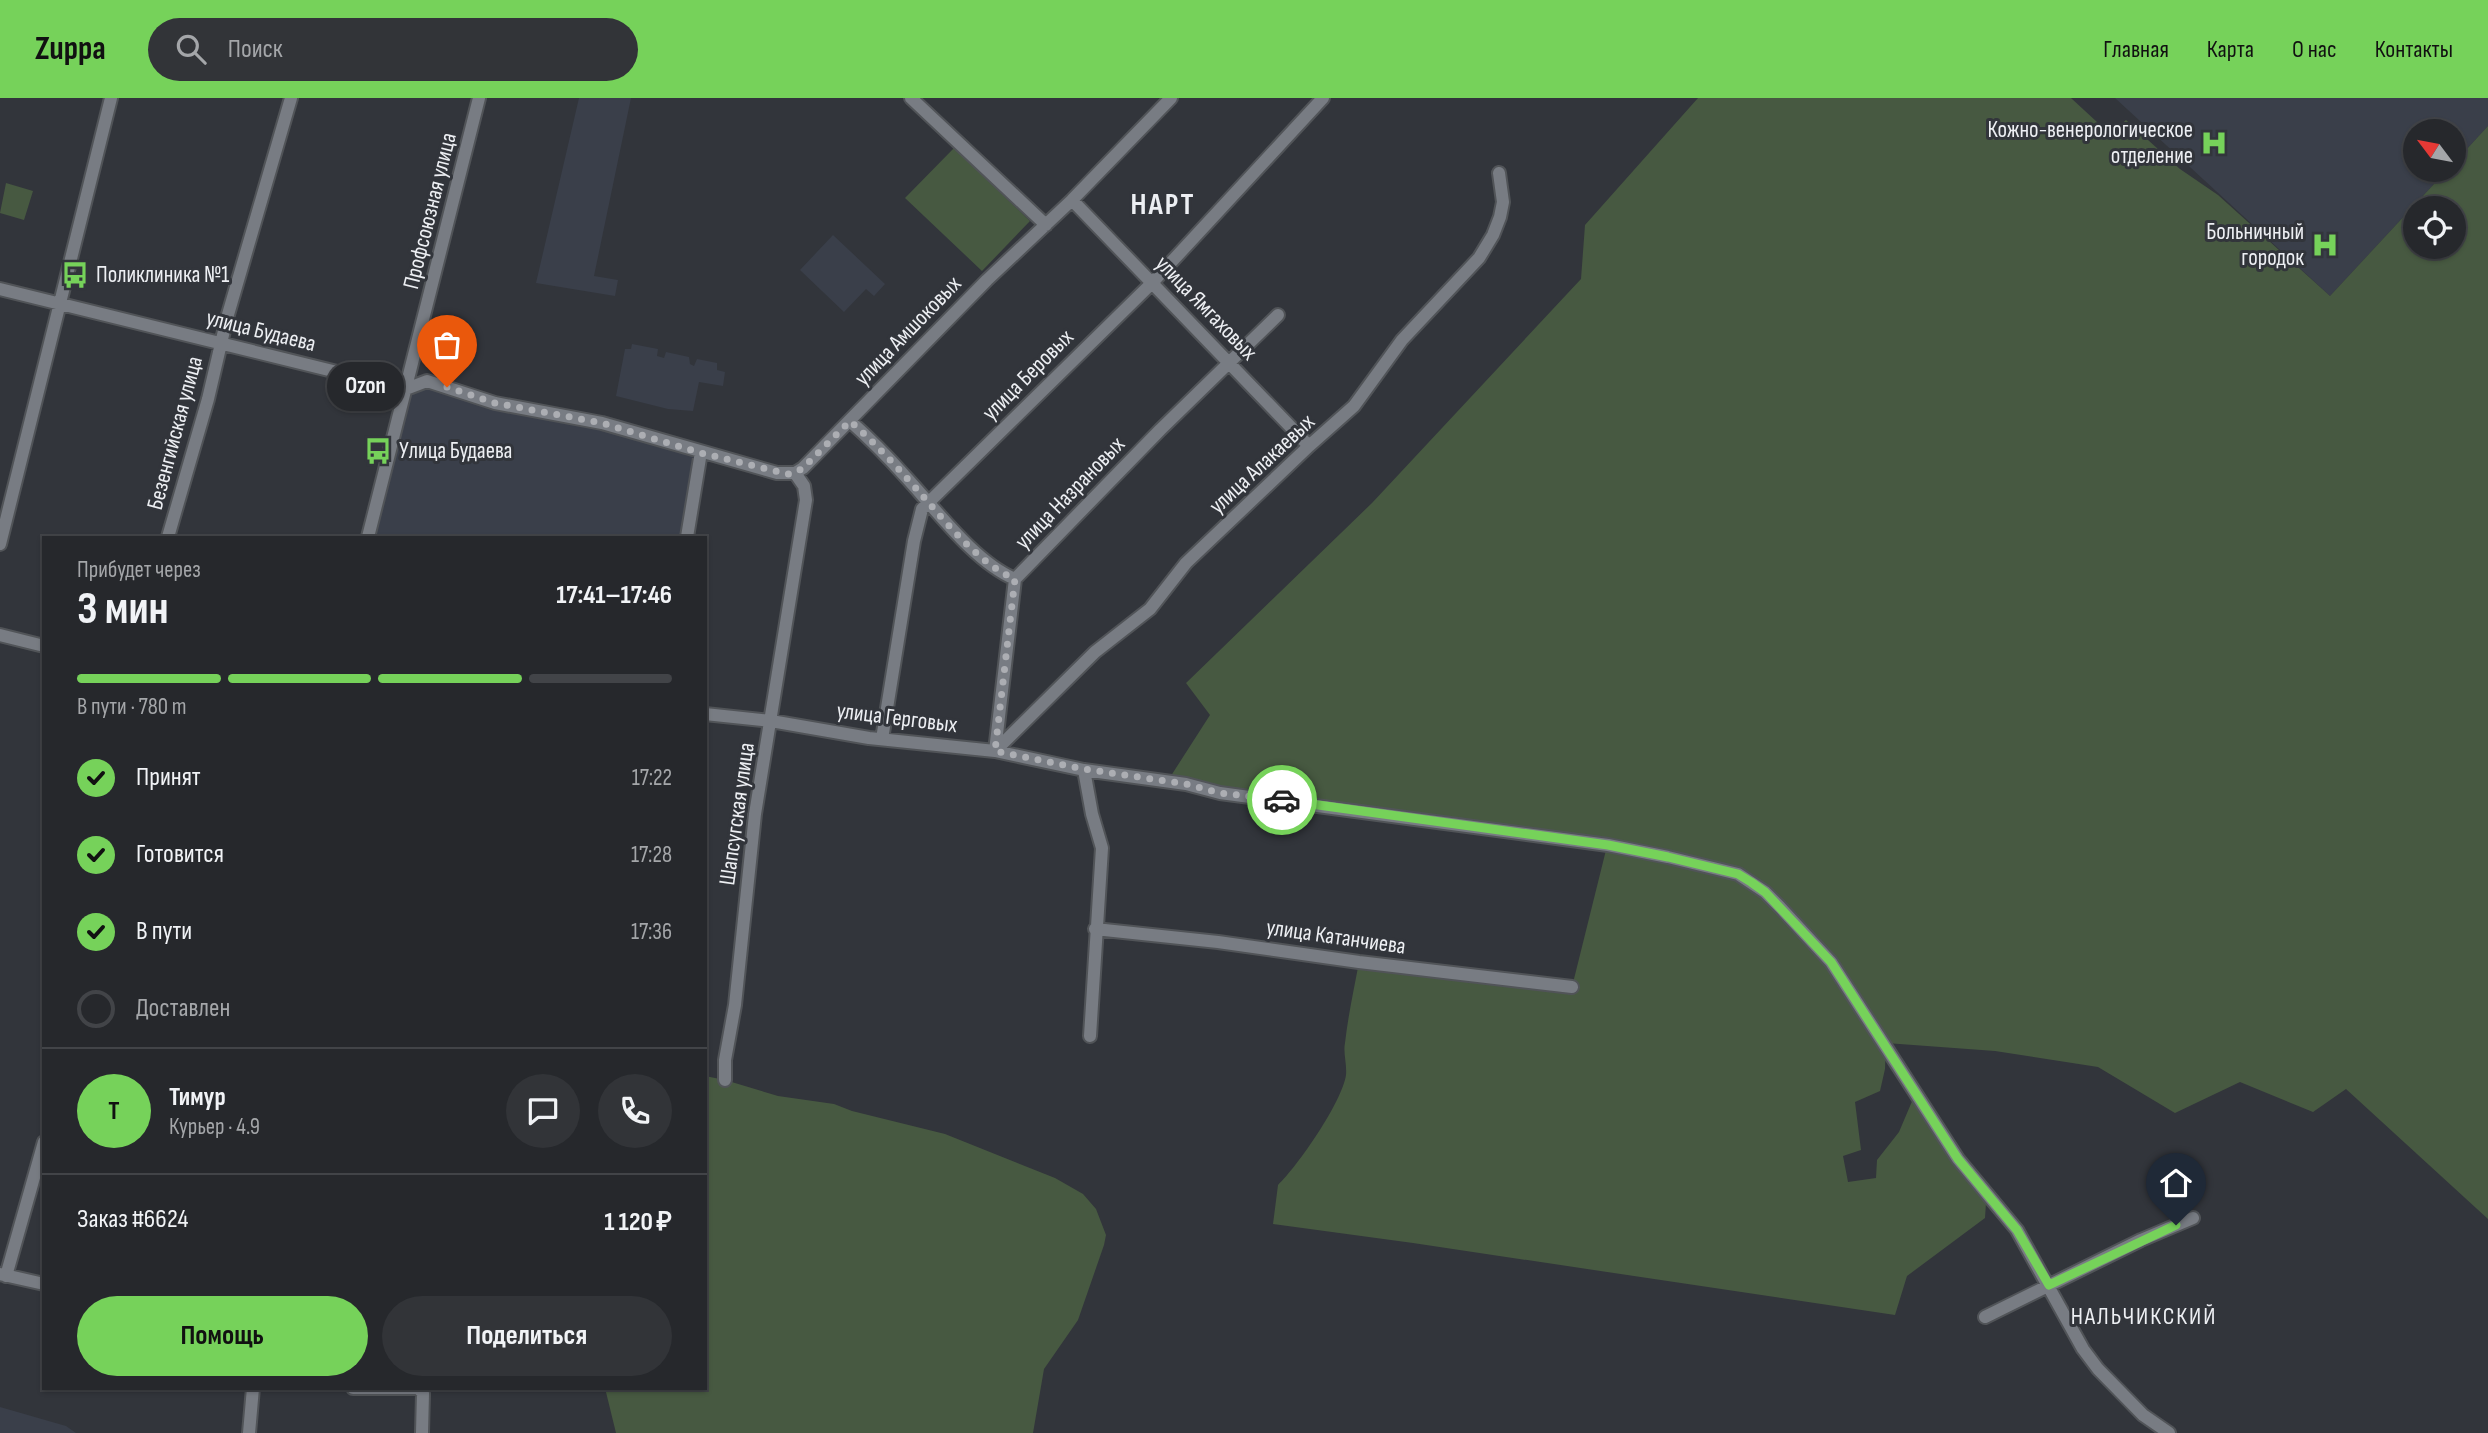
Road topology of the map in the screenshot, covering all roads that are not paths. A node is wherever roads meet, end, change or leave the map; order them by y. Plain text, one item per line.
1 (111, 98) edge
2 (291, 98) edge
3 (479, 98) edge
4 (911, 98) edge
5 (1171, 98) edge
6 (1322, 98) edge
7 (1499, 173) dead end
8 (1072, 200) junction
9 (1046, 225) junction
10 (1152, 283) junction
11 (0, 289) edge
12 (60, 304) junction
13 (1278, 315) dead end
14 (221, 343) junction
15 (1230, 363) junction
16 (406, 389) junction
17 (850, 421) junction
18 (1309, 446) junction
19 (701, 453) junction
20 (795, 473) junction
21 (928, 502) junction
22 (168, 536) edge
23 (368, 536) edge
24 (687, 536) edge
25 (0, 544) edge
26 (1015, 579) junction
27 (0, 635) edge
28 (42, 646) edge
29 (707, 713) edge
30 (771, 721) junction
31 (882, 739) junction
32 (995, 751) junction
33 (1084, 769) junction
34 (1095, 929) junction
35 (1572, 987) dead end
36 (1090, 1037) dead end
37 (725, 1080) dead end
38 (42, 1148) edge
39 (2193, 1218) dead end
40 (3, 1275) edge
41 (42, 1284) edge
42 (2049, 1285) junction
43 (1985, 1317) dead end
44 (253, 1390) edge
45 (420, 1390) edge
46 (249, 1433) edge
47 (422, 1433) edge
48 (2169, 1433) edge

1 - 12 street
2 - 14 street, Безенгийская улица
3 - 16 street, Профсоюзная улица
4 - 9 street
5 - 8 street, улица Амшоковых
6 - 10 street, улица Беровых
7 - 18 street, улица Алакаевых
8 - 9 street, улица Амшоковых
8 - 10 street, улица Ямгаховых
9 - 17 street, улица Амшоковых
10 - 15 street, улица Ямгаховых
10 - 21 street, улица Беровых
11 - 12 street, улица Будаева
12 - 14 street, улица Будаева
12 - 25 street
13 - 15 street, улица Назрановых
14 - 16 street, улица Будаева
14 - 22 street, Безенгийская улица
15 - 18 street, улица Ямгаховых
15 - 26 street, улица Назрановых
16 - 19 street, улица Будаева
16 - 23 street, Профсоюзная улица
17 - 20 street, улица Амшоковых
17 - 21 street
18 - 32 street, улица Алакаевых
19 - 20 street, улица Будаева
19 - 24 street
20 - 30 street
21 - 26 street
21 - 31 street, улица Беровых
26 - 32 street, улица Назрановых
27 - 28 street
29 - 30 street, улица Герговых
30 - 31 street, улица Герговых
30 - 37 street, Шапсугская улица
31 - 32 street, улица Герговых
32 - 33 street, улица Герговых
33 - 34 street
33 - 42 street, улица Герговых
34 - 35 street, улица Катанчиева
34 - 36 street
38 - 40 street
39 - 42 street
40 - 41 street
42 - 43 street
42 - 48 street, улица Герговых
44 - 46 street
45 - 47 street

